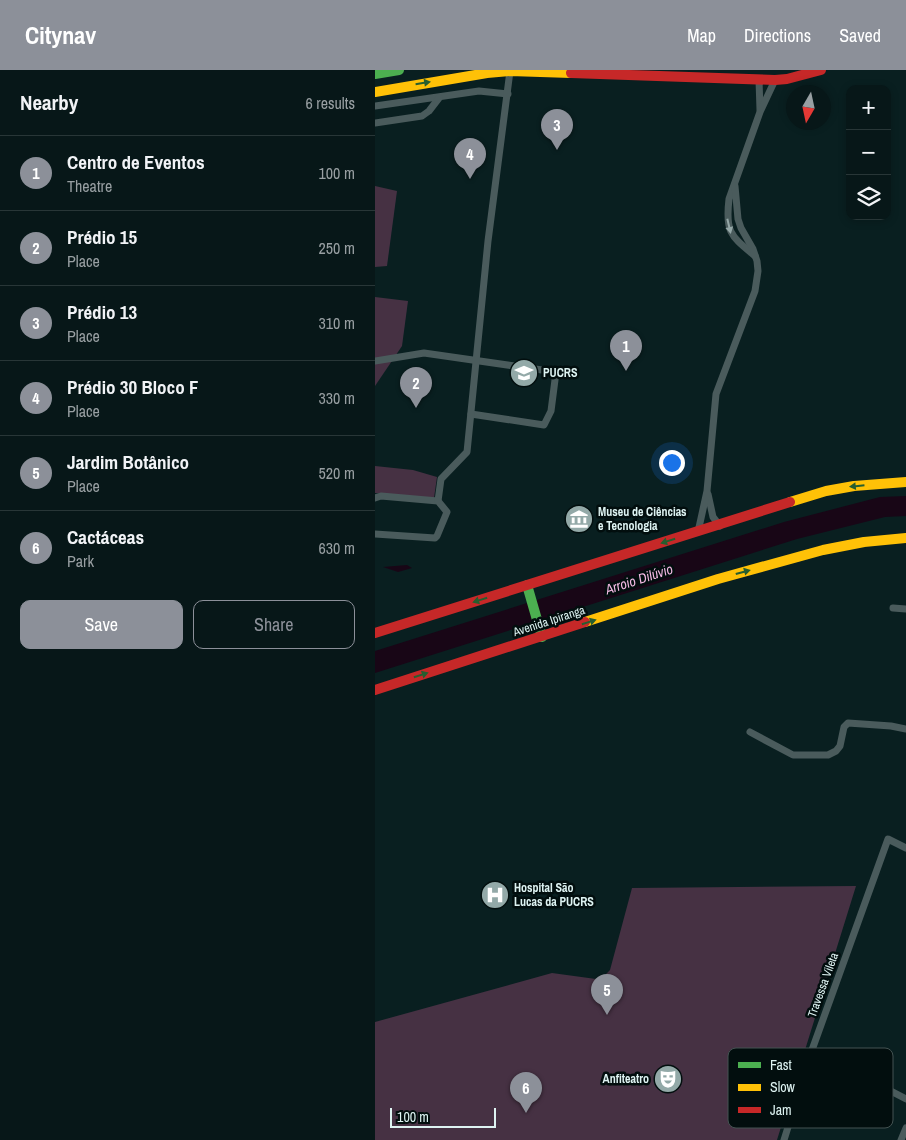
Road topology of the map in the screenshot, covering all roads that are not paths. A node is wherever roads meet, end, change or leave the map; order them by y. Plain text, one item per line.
1 (399, 70) edge
2 (821, 70) edge
3 (510, 71) edge
4 (375, 74) edge
5 (759, 80) junction
6 (775, 80) junction
7 (375, 92) edge
8 (508, 94) junction
9 (439, 98) junction
10 (375, 106) edge
11 (760, 112) junction
12 (375, 123) edge
13 (735, 186) junction
14 (755, 257) junction
15 (375, 361) edge
16 (476, 361) junction
17 (471, 414) junction
18 (906, 482) edge
19 (707, 492) junction
20 (375, 498) edge
21 (438, 501) junction
22 (720, 526) junction
23 (698, 532) junction
24 (375, 534) edge
25 (906, 538) edge
26 (528, 590) junction
27 (893, 608) dead end
28 (906, 609) edge
29 (375, 633) edge
30 (542, 637) junction
31 (375, 690) edge
32 (906, 729) edge
33 (750, 732) dead end
34 (906, 848) edge
35 (813, 1048) edge
36 (893, 1092) edge
37 (906, 1099) edge
38 (788, 1128) edge
39 (906, 1128) edge
40 (784, 1140) edge
41 (901, 1140) edge

1 - 4 main road
2 - 6 main road
3 - 5 main road
7 -> 3 main road
3 - 8 street
5 - 6 main road
5 - 11 street
6 - 11 street
8 - 9 street
8 - 16 street
9 - 10 street
9 - 12 street
11 - 13 street
13 - 14 street
13 -> 14 street
14 - 19 street
15 - 16 street
16 - 17 street
16 - 17 street
17 - 21 street
18 -> 22 main road
19 - 22 street
19 - 23 street
20 - 21 street
21 - 24 street
22 - 23 main road
23 -> 26 main road
30 -> 25 main road, Avenida Ipiranga
26 -> 29 main road
26 - 30 main road
27 - 28 street
31 -> 30 main road, Avenida Ipiranga
32 - 33 street
34 - 35 street, Travessa Vileta
36 - 37 street
38 - 40 street, Travessa Vileta
39 - 41 street

